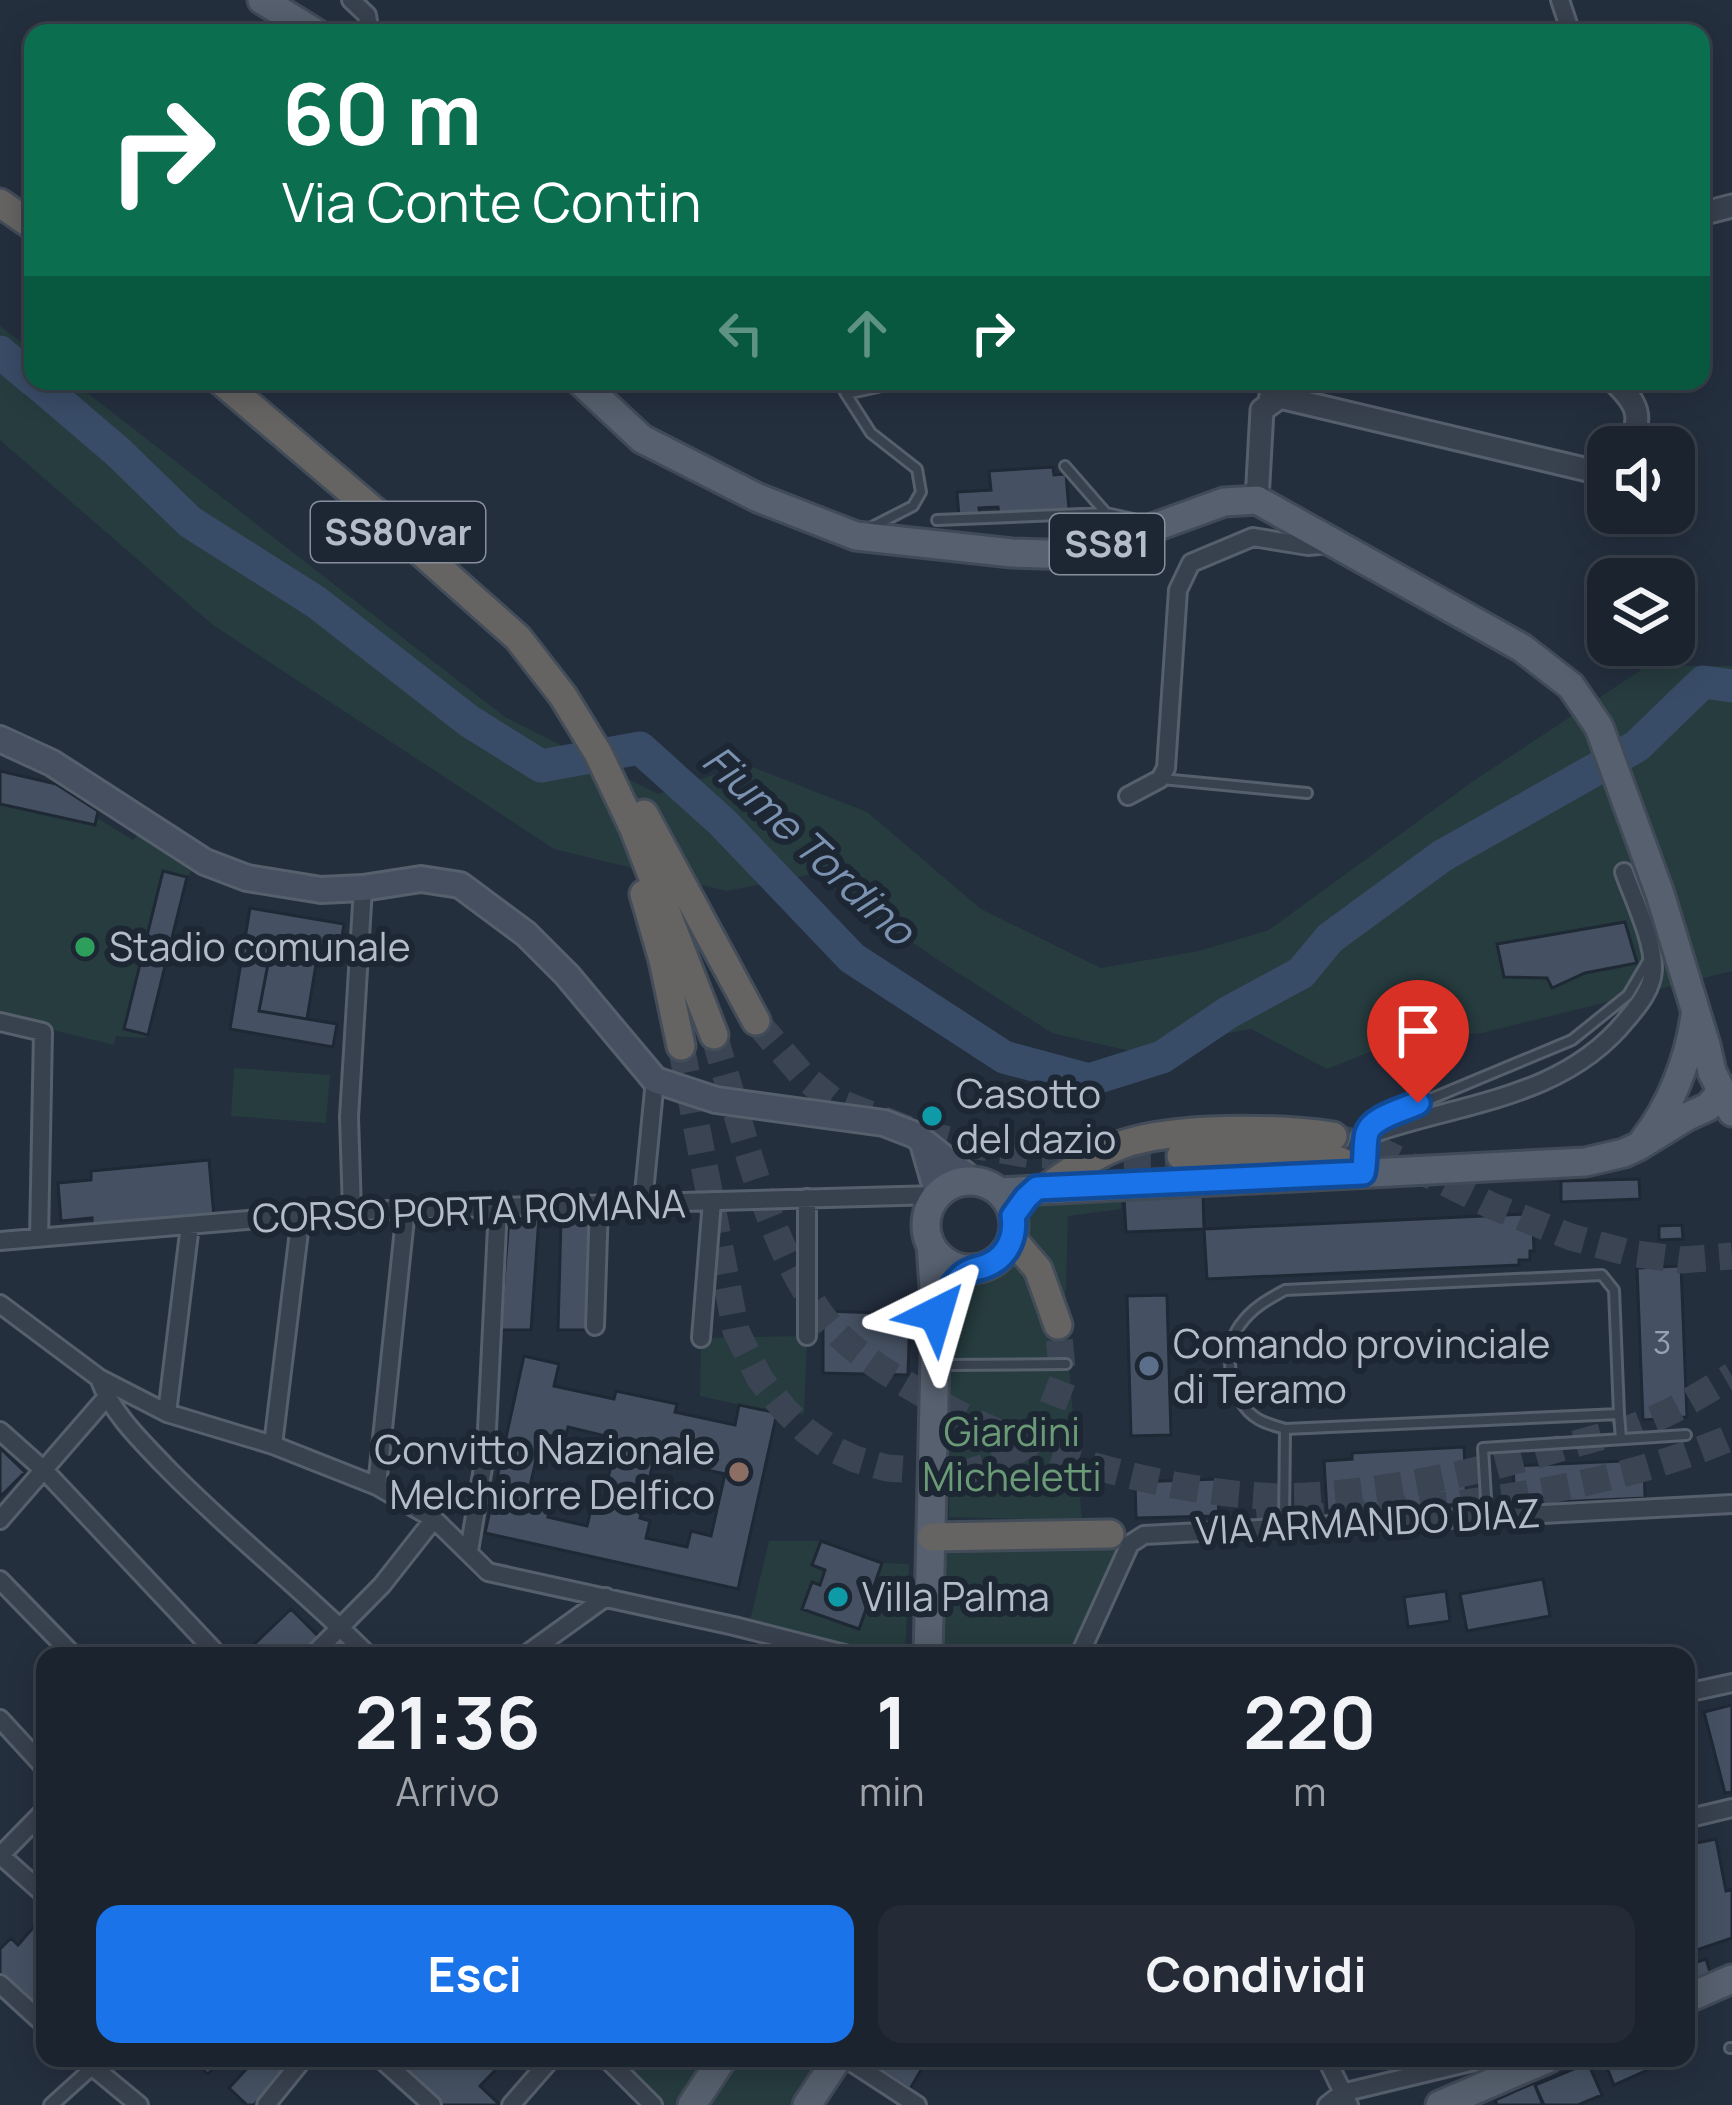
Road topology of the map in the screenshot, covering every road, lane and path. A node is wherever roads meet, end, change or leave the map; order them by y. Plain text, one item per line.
1 (262, 0) edge
2 (351, 0) edge
3 (301, 24) edge
4 (368, 24) edge
5 (232, 390) edge
6 (590, 390) edge
7 (843, 390) edge
8 (864, 390) edge
9 (1265, 390) edge
10 (1623, 390) edge
11 (845, 394) junction
12 (1262, 410) junction
13 (1637, 426) edge
14 (1066, 466) dead end
15 (1587, 470) edge
16 (1257, 500) junction
17 (1106, 513) junction
18 (938, 520) dead end
19 (1161, 525) junction
20 (856, 536) junction
21 (1338, 544) junction
22 (0, 739) edge
23 (1160, 778) junction
24 (1306, 794) dead end
25 (1128, 796) dead end
26 (635, 829) junction
27 (1624, 872) dead end
28 (363, 888) junction
29 (1652, 955) junction
30 (1695, 1012) junction
31 (756, 1021) tunnel mouth
32 (0, 1022) edge
33 (714, 1035) tunnel mouth
34 (681, 1046) tunnel mouth
35 (1678, 1078) junction
36 (655, 1080) junction
37 (1718, 1101) edge
38 (1366, 1135) junction
39 (1333, 1136) tunnel mouth
40 (923, 1143) junction
41 (1639, 1146) junction
42 (1181, 1156) tunnel mouth
43 (1363, 1173) junction
44 (1043, 1188) junction
45 (925, 1195) junction
46 (807, 1198) junction
47 (712, 1201) junction
48 (643, 1203) junction
49 (599, 1204) junction
50 (498, 1207) junction
51 (1000, 1207) junction
52 (406, 1210) junction
53 (352, 1211) junction
54 (301, 1215) junction
55 (190, 1225) junction
56 (39, 1238) junction
57 (0, 1241) edge
58 (931, 1246) junction
59 (972, 1269) junction
60 (0, 1304) edge
61 (936, 1314) junction
62 (1058, 1325) tunnel mouth
63 (596, 1326) dead end
64 (807, 1336) dead end
65 (701, 1338) dead end
66 (1066, 1364) dead end
67 (934, 1365) junction
68 (99, 1378) junction
69 (106, 1397) junction
70 (167, 1413) junction
71 (1619, 1414) junction
72 (1285, 1429) junction
73 (0, 1431) edge
74 (1686, 1436) dead end
75 (1621, 1439) junction
76 (273, 1445) junction
77 (45, 1471) junction
78 (377, 1486) junction
79 (1732, 1504) edge
80 (1487, 1516) junction
81 (434, 1519) junction
82 (0, 1520) edge
83 (1284, 1526) junction
84 (1110, 1534) dead end
85 (932, 1537) junction
86 (470, 1550) junction
87 (0, 1580) edge
88 (606, 1597) junction
89 (341, 1627) junction
90 (65, 1647) edge
91 (211, 1647) edge
92 (321, 1647) edge
93 (360, 1647) edge
94 (536, 1647) edge
95 (815, 1647) edge
96 (928, 1647) edge
97 (1083, 1647) edge
98 (1732, 1683) edge
99 (1695, 1691) edge
100 (0, 1719) edge
101 (36, 1758) edge
102 (1732, 1808) edge
103 (1695, 1817) edge
104 (36, 1819) edge
105 (0, 1856) edge
106 (36, 1886) edge
107 (1732, 1979) edge
108 (0, 1984) edge
109 (1695, 1995) edge
110 (36, 2017) edge
111 (86, 2067) edge
112 (98, 2067) edge
113 (297, 2067) edge
114 (397, 2067) edge
115 (544, 2067) edge
116 (615, 2067) edge
117 (717, 2067) edge
118 (834, 2067) edge
119 (855, 2067) edge
120 (1330, 2067) edge
121 (1444, 2067) edge
122 (1517, 2067) edge
123 (1346, 2099) edge
124 (51, 2105) edge
125 (139, 2105) edge
126 (266, 2105) edge
127 (432, 2105) edge
128 (512, 2105) edge
129 (652, 2105) edge
130 (692, 2105) edge
131 (807, 2105) edge
132 (916, 2105) edge
133 (1327, 2105) edge
134 (1440, 2105) edge

1 - 3 main road
2 - 4 street
5 - 26 highway, SS80var
6 - 20 main road, SS81
7 - 11 lane
8 - 11 lane
9 - 12 lane
10 - 13 street
11 - 20 lane
12 - 15 street
12 - 16 street
14 - 17 lane
16 - 19 main road, SS81
16 - 21 main road
17 - 18 lane
17 - 19 lane
19 - 20 main road, SS81
21 - 23 street
21 - 30 main road
22 - 28 main road
23 - 24 lane
23 - 25 street
26 - 31 highway
26 - 33 highway
26 - 34 highway
27 - 29 street
28 - 36 main road
28 - 53 street
29 - 38 lane
29 - 38 street
30 - 35 main road
30 - 37 main road
32 - 56 street
35 - 37 main road
35 - 37 main road
35 - 41 main road
36 - 40 main road
36 - 48 street
37 - 41 main road
38 - 43 street
39 - 44 highway
40 - 45 main road
40 - 51 main road
41 - 43 main road
42 - 43 highway
43 - 44 main road
44 - 51 main road
45 - 46 street, CORSO PORTA ROMANA
45 - 51 main road
45 - 58 main road
46 - 47 street, CORSO PORTA ROMANA
46 - 64 street
47 - 48 street, CORSO PORTA ROMANA
47 - 65 street
48 - 49 street, CORSO PORTA ROMANA
49 - 50 street, CORSO PORTA ROMANA
49 - 63 street
50 - 52 street, CORSO PORTA ROMANA
50 - 86 street
51 - 59 main road
51 - 62 highway
52 - 53 street, CORSO PORTA ROMANA
52 - 78 street
53 - 54 street, CORSO PORTA ROMANA
54 - 55 street, CORSO PORTA ROMANA
54 - 76 street
55 - 56 street, CORSO PORTA ROMANA
55 - 70 street
56 - 57 street, CORSO PORTA ROMANA
58 - 59 main road
58 - 61 main road
59 - 61 main road
60 - 68 street
61 - 67 main road
66 - 67 lane
67 - 85 main road
68 - 69 street
68 - 70 street
69 - 77 street
69 - 89 street
70 - 76 street
71 - 72 lane
71 - 72 lane
71 - 75 lane
72 - 83 lane
73 - 77 street
74 - 75 lane
75 - 80 lane
76 - 78 street
77 - 82 street
77 - 91 street
78 - 81 street
79 - 80 street, VIA ARMANDO DIAZ
80 - 83 street, VIA ARMANDO DIAZ
81 - 86 street
81 - 89 street
83 - 97 street, VIA ARMANDO DIAZ
84 - 85 highway
85 - 96 main road
86 - 88 street
87 - 90 street
88 - 94 street
88 - 95 street
89 - 92 street
89 - 93 street
98 - 99 street
100 - 101 street
102 - 103 street
104 - 105 street
105 - 106 street
107 - 109 main road
108 - 110 street
111 - 124 street
112 - 125 street
113 - 126 street
114 - 127 street
115 - 128 street
116 - 129 street
117 - 130 main road
118 - 131 main road
119 - 132 street
120 - 123 street
121 - 123 street
122 - 134 main road
123 - 133 street

